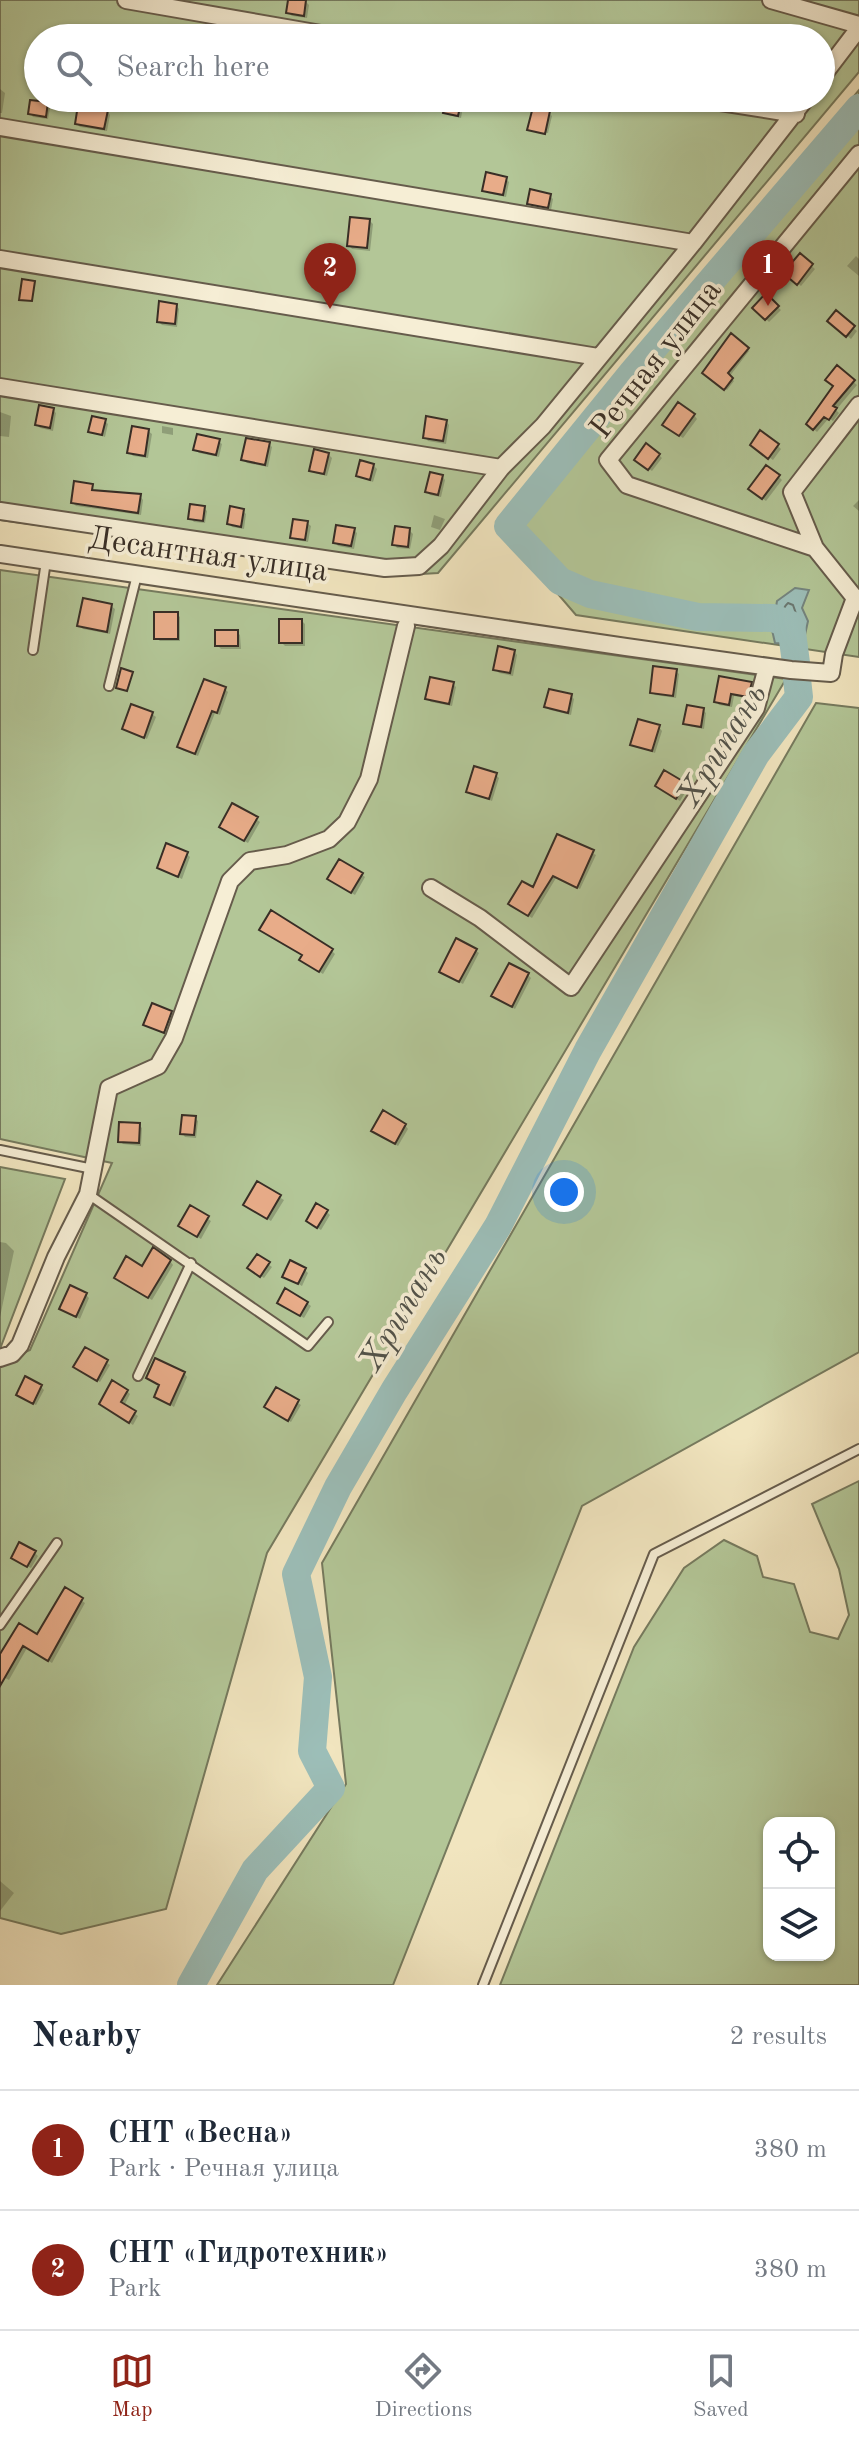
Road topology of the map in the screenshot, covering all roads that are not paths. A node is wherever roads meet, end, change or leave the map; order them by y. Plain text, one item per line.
1 (126, 0) edge
2 (771, 0) edge
3 (264, 24) edge
4 (859, 27) edge
5 (835, 59) edge
6 (783, 112) edge
7 (796, 114) joint
8 (0, 127) edge
9 (859, 154) edge
10 (693, 243) junction
11 (0, 259) edge
12 (598, 357) junction
13 (0, 387) edge
14 (859, 405) edge
15 (501, 468) junction
16 (0, 511) edge
17 (815, 548) junction
18 (0, 554) edge
19 (46, 561) junction
20 (137, 574) junction
21 (857, 598) edge
22 (407, 620) junction
23 (33, 650) dead end
24 (767, 667) junction
25 (109, 686) dead end
26 (431, 888) dead end
27 (0, 1150) edge
28 (93, 1169) junction
29 (88, 1194) junction
30 (191, 1263) junction
31 (328, 1322) dead end
32 (11, 1353) edge
33 (138, 1376) dead end
34 (859, 1449) edge
35 (57, 1543) dead end
36 (0, 1625) edge
37 (483, 1985) edge

1 - 3 street
2 - 4 street
4 - 5 street
6 - 7 street
7 - 10 street
8 - 10 street
9 - 17 street, Речная улица
10 - 12 street
11 - 12 street
12 - 15 street
13 - 15 street
14 - 17 street
15 - 16 street
17 - 21 street
18 - 19 street, Десантная улица
19 - 20 street, Десантная улица
19 - 23 lane
20 - 22 street, Десантная улица
20 - 25 lane
21 - 24 street, Десантная улица
22 - 24 street, Десантная улица
22 - 28 street
24 - 26 street
27 - 28 lane
28 - 29 street
29 - 30 lane
29 - 32 street
30 - 31 lane
30 - 33 lane
34 - 37 lane
35 - 36 lane

